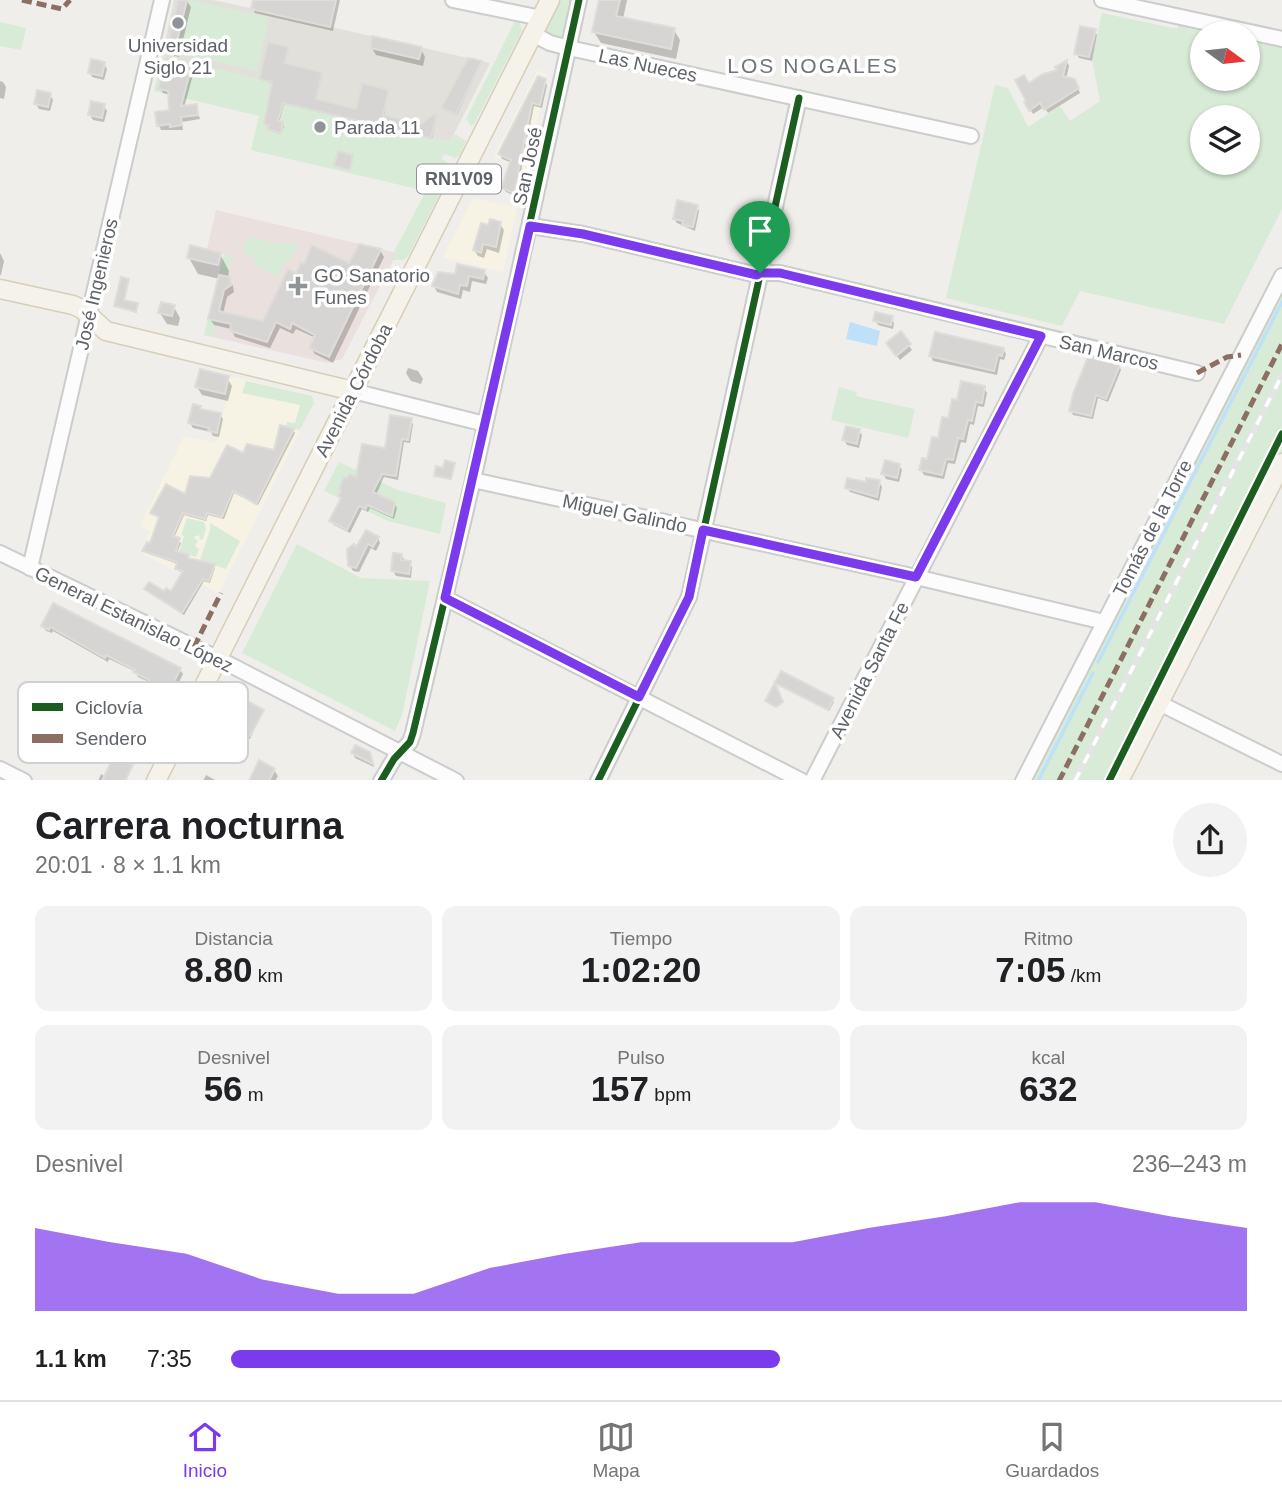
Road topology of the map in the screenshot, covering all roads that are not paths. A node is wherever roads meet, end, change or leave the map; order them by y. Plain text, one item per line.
1 (162, 0) edge
2 (453, 0) edge
3 (550, 0) edge
4 (579, 0) edge
5 (1102, 0) edge
6 (537, 26) junction
7 (1282, 39) edge
8 (569, 48) junction
9 (799, 98) junction
10 (971, 136) dead end
11 (530, 226) junction
12 (760, 273) junction
13 (1282, 276) edge
14 (0, 289) edge
15 (89, 316) junction
16 (1041, 336) junction
17 (1197, 373) dead end
18 (353, 391) junction
19 (485, 424) junction
20 (1282, 463) edge
21 (473, 480) junction
22 (703, 530) junction
23 (0, 553) edge
24 (30, 568) junction
25 (916, 577) junction
26 (445, 598) junction
27 (1104, 622) junction
28 (217, 658) junction
29 (205, 682) edge
30 (639, 697) junction
31 (1159, 703) junction
32 (400, 753) junction
33 (164, 763) edge
34 (1282, 764) edge
35 (0, 769) edge
36 (24, 780) edge
37 (156, 780) edge
38 (381, 780) edge
39 (456, 780) edge
40 (597, 780) edge
41 (802, 780) edge
42 (812, 780) edge
43 (1023, 780) edge
44 (1119, 780) edge

1 - 15 street, José Ingenieros
2 - 6 street, Las Nueces
3 - 6 main road, Avenida Córdoba / RN1V09
4 - 8 street, San José
5 - 7 street
6 - 8 street, Las Nueces
6 - 18 main road, Avenida Córdoba / RN1V09
8 - 9 street, Las Nueces
8 - 11 street, San José
9 - 10 street, Las Nueces
9 - 12 street
11 - 12 street, San Marcos
11 - 19 street, San José
12 - 16 street, San Marcos
12 - 22 street
13 - 27 street, Tomás de la Torre
14 - 15 main road
15 - 18 main road
15 - 24 street, José Ingenieros
16 - 17 street, San Marcos
16 - 25 street, Avenida Santa Fe
18 - 19 street
18 - 28 main road, Avenida Córdoba / RN1V09
19 - 21 street, San José
20 - 31 main road
21 - 22 street, Miguel Galindo
21 - 26 street, San José
22 - 25 street, Miguel Galindo
22 - 30 street
23 - 24 street, General Estanislao López
24 - 28 street, General Estanislao López
25 - 27 street, Miguel Galindo
25 - 42 street, Avenida Santa Fe
26 - 30 street
26 - 32 street, San José
27 - 43 street, Tomás de la Torre
28 - 29 main road, Avenida Córdoba / RN1V09
28 - 32 street, General Estanislao López
30 - 40 street
30 - 41 street
31 - 34 street
31 - 44 main road
32 - 38 street, San José
32 - 39 street, General Estanislao López
33 - 37 main road, Avenida Córdoba / RN1V09
35 - 36 street

